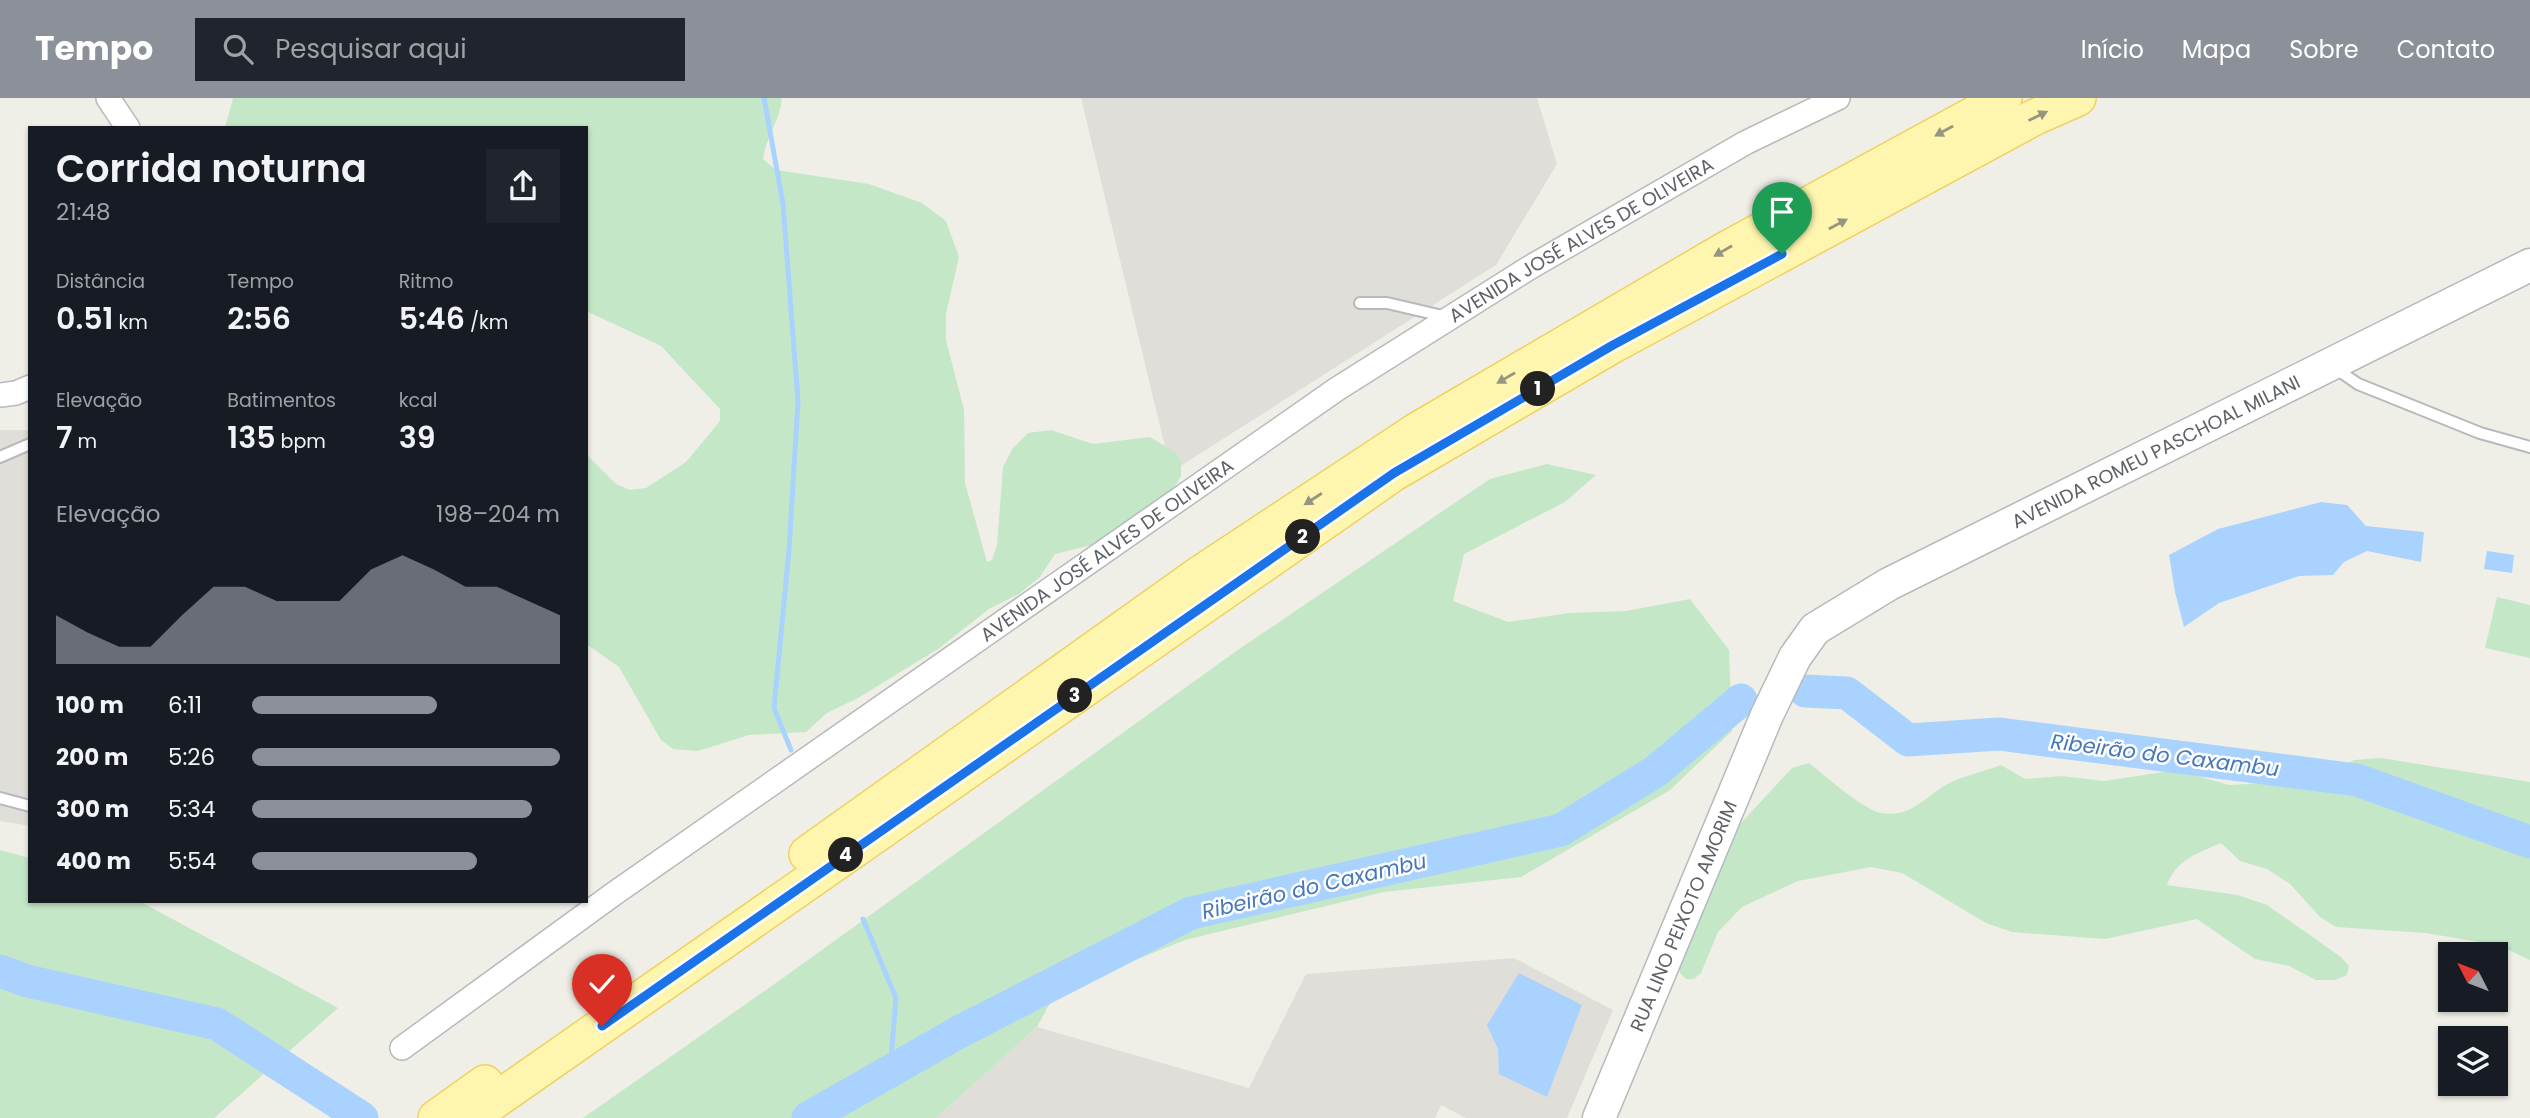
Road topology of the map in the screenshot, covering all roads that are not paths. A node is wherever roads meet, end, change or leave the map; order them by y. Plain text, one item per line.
1 (108, 98) edge
2 (1838, 98) edge
3 (2004, 98) edge
4 (2078, 98) edge
5 (127, 126) edge
6 (2530, 265) edge
7 (1360, 303) dead end
8 (1450, 318) junction
9 (2330, 364) junction
10 (28, 388) edge
11 (0, 395) edge
12 (28, 445) edge
13 (2530, 447) edge
14 (0, 457) edge
15 (1767, 715) joint
16 (0, 798) edge
17 (28, 805) edge
18 (588, 891) edge
19 (615, 893) junction
20 (402, 1048) dead end
21 (449, 1117) edge
22 (1599, 1118) edge

1 - 5 street
2 - 8 street, AVENIDA JOSÉ ALVES DE OLIVEIRA
3 -> 21 main road
21 -> 4 main road
6 - 9 street, AVENIDA ROMEU PASCHOAL MILANI
7 - 8 lane
8 - 19 street, AVENIDA JOSÉ ALVES DE OLIVEIRA
9 - 13 lane
9 - 15 street, AVENIDA ROMEU PASCHOAL MILANI
10 - 11 street
12 - 14 lane
15 - 22 street, RUA LINO PEIXOTO AMORIM
16 - 17 lane
18 - 19 street
19 - 20 street, AVENIDA JOSÉ ALVES DE OLIVEIRA

